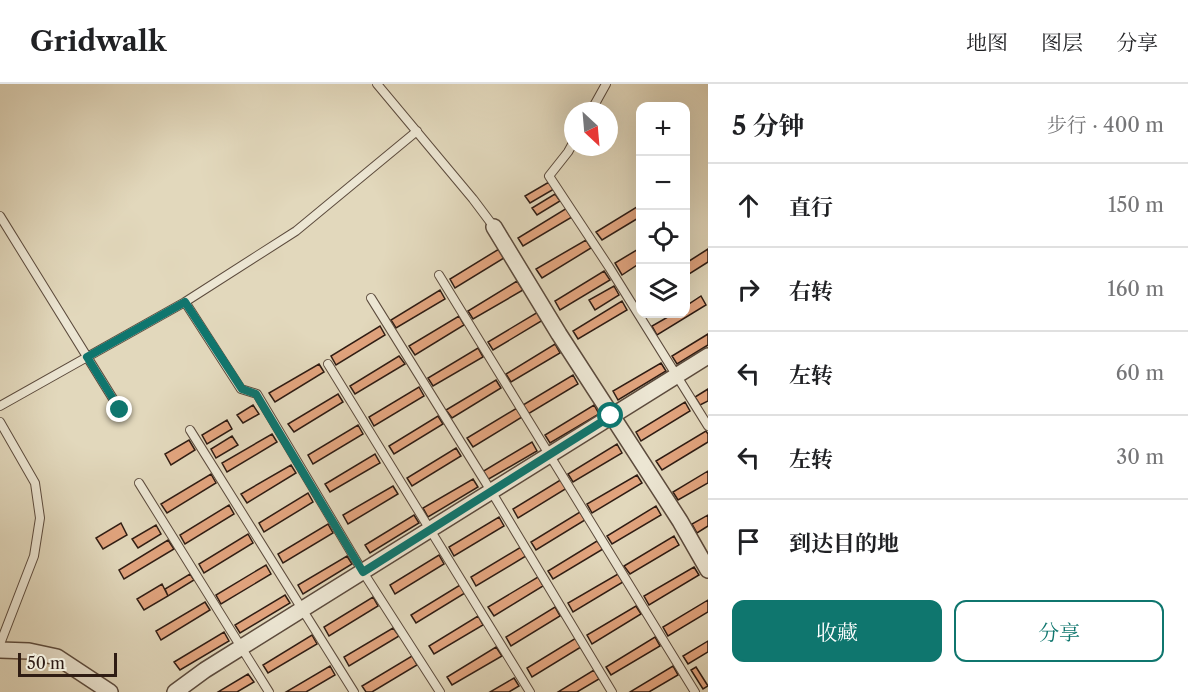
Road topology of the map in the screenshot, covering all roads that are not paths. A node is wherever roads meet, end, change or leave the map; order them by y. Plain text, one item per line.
1 (377, 84) edge
2 (606, 84) edge
3 (596, 102) edge
4 (417, 131) junction
5 (565, 156) edge
6 (0, 216) edge
7 (494, 227) joint
8 (439, 275) dead end
9 (371, 298) dead end
10 (185, 302) junction
11 (708, 356) edge
12 (87, 357) junction
13 (328, 364) dead end
14 (677, 375) junction
15 (0, 406) edge
16 (120, 410) dead end
17 (611, 416) junction
18 (0, 422) edge
19 (708, 426) edge
20 (190, 430) dead end
21 (549, 455) junction
22 (139, 483) dead end
23 (491, 491) junction
24 (429, 530) junction
25 (708, 570) edge
26 (363, 572) junction
27 (303, 609) junction
28 (0, 644) edge
29 (241, 647) junction
30 (0, 650) edge
31 (111, 692) edge
32 (175, 692) edge
33 (269, 692) edge
34 (354, 692) edge
35 (440, 692) edge
36 (530, 692) edge
37 (612, 692) edge
38 (695, 692) edge

1 - 4 lane
2 - 3 lane
4 - 7 lane
4 - 10 lane
5 - 14 lane
6 - 12 lane
7 - 17 street
8 - 21 lane
9 - 23 lane
10 - 12 lane
10 - 26 lane
11 - 14 street
12 - 15 lane
12 - 16 lane
13 - 24 lane
14 - 17 street
14 - 19 lane
17 - 21 street
17 - 25 street
18 - 28 lane
20 - 27 lane
21 - 23 street
21 - 38 lane
22 - 29 lane
23 - 24 street
23 - 37 lane
24 - 26 street
24 - 36 lane
26 - 27 street
26 - 35 lane
27 - 29 street
27 - 34 lane
29 - 32 street
29 - 33 lane
30 - 31 street

